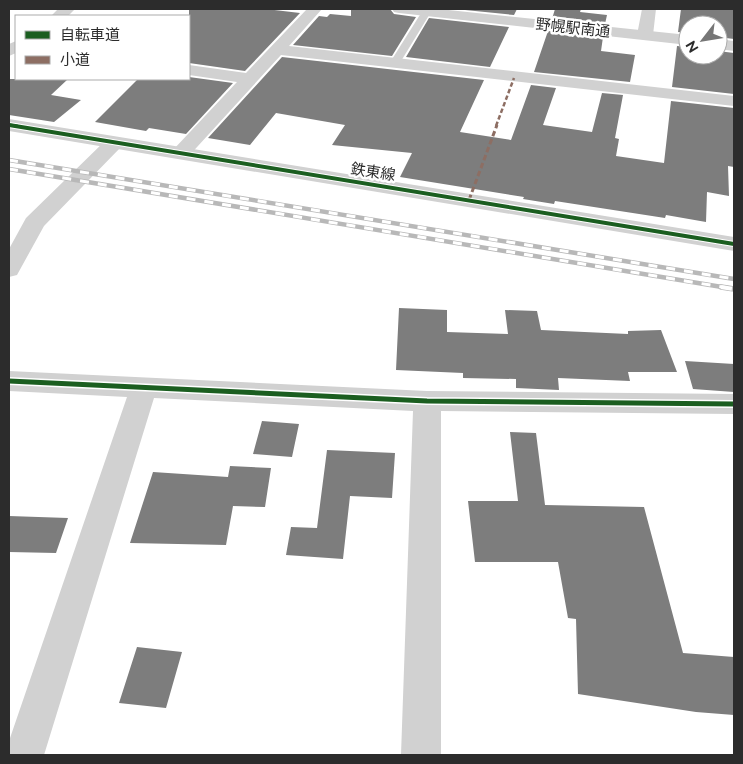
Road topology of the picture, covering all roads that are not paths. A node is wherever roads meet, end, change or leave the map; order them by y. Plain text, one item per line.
1 (315, 9) edge
2 (399, 9) edge
3 (649, 9) edge
4 (426, 12) junction
5 (645, 35) junction
6 (678, 39) edge
7 (277, 50) junction
8 (394, 64) junction
9 (190, 70) edge
10 (249, 79) junction
11 (734, 102) edge
12 (9, 125) edge
13 (114, 143) junction
14 (180, 154) junction
15 (734, 244) edge
16 (9, 270) edge
17 (9, 381) edge
18 (144, 386) junction
19 (427, 401) junction
20 (734, 404) edge
21 (24, 755) edge
22 (421, 755) edge

1 - 7 street
2 - 4 street, 野幌駅南通
3 - 5 street
4 - 5 street, 野幌駅南通
4 - 8 lane
5 - 6 street, 野幌駅南通
7 - 8 street
7 - 10 street
8 - 11 street
9 - 10 street
10 - 14 street
12 - 13 street, 鉄東線
13 - 14 street, 鉄東線
13 - 16 street
14 - 15 street, 鉄東線
17 - 18 street
18 - 19 street
18 - 21 street
19 - 20 street
19 - 22 street

